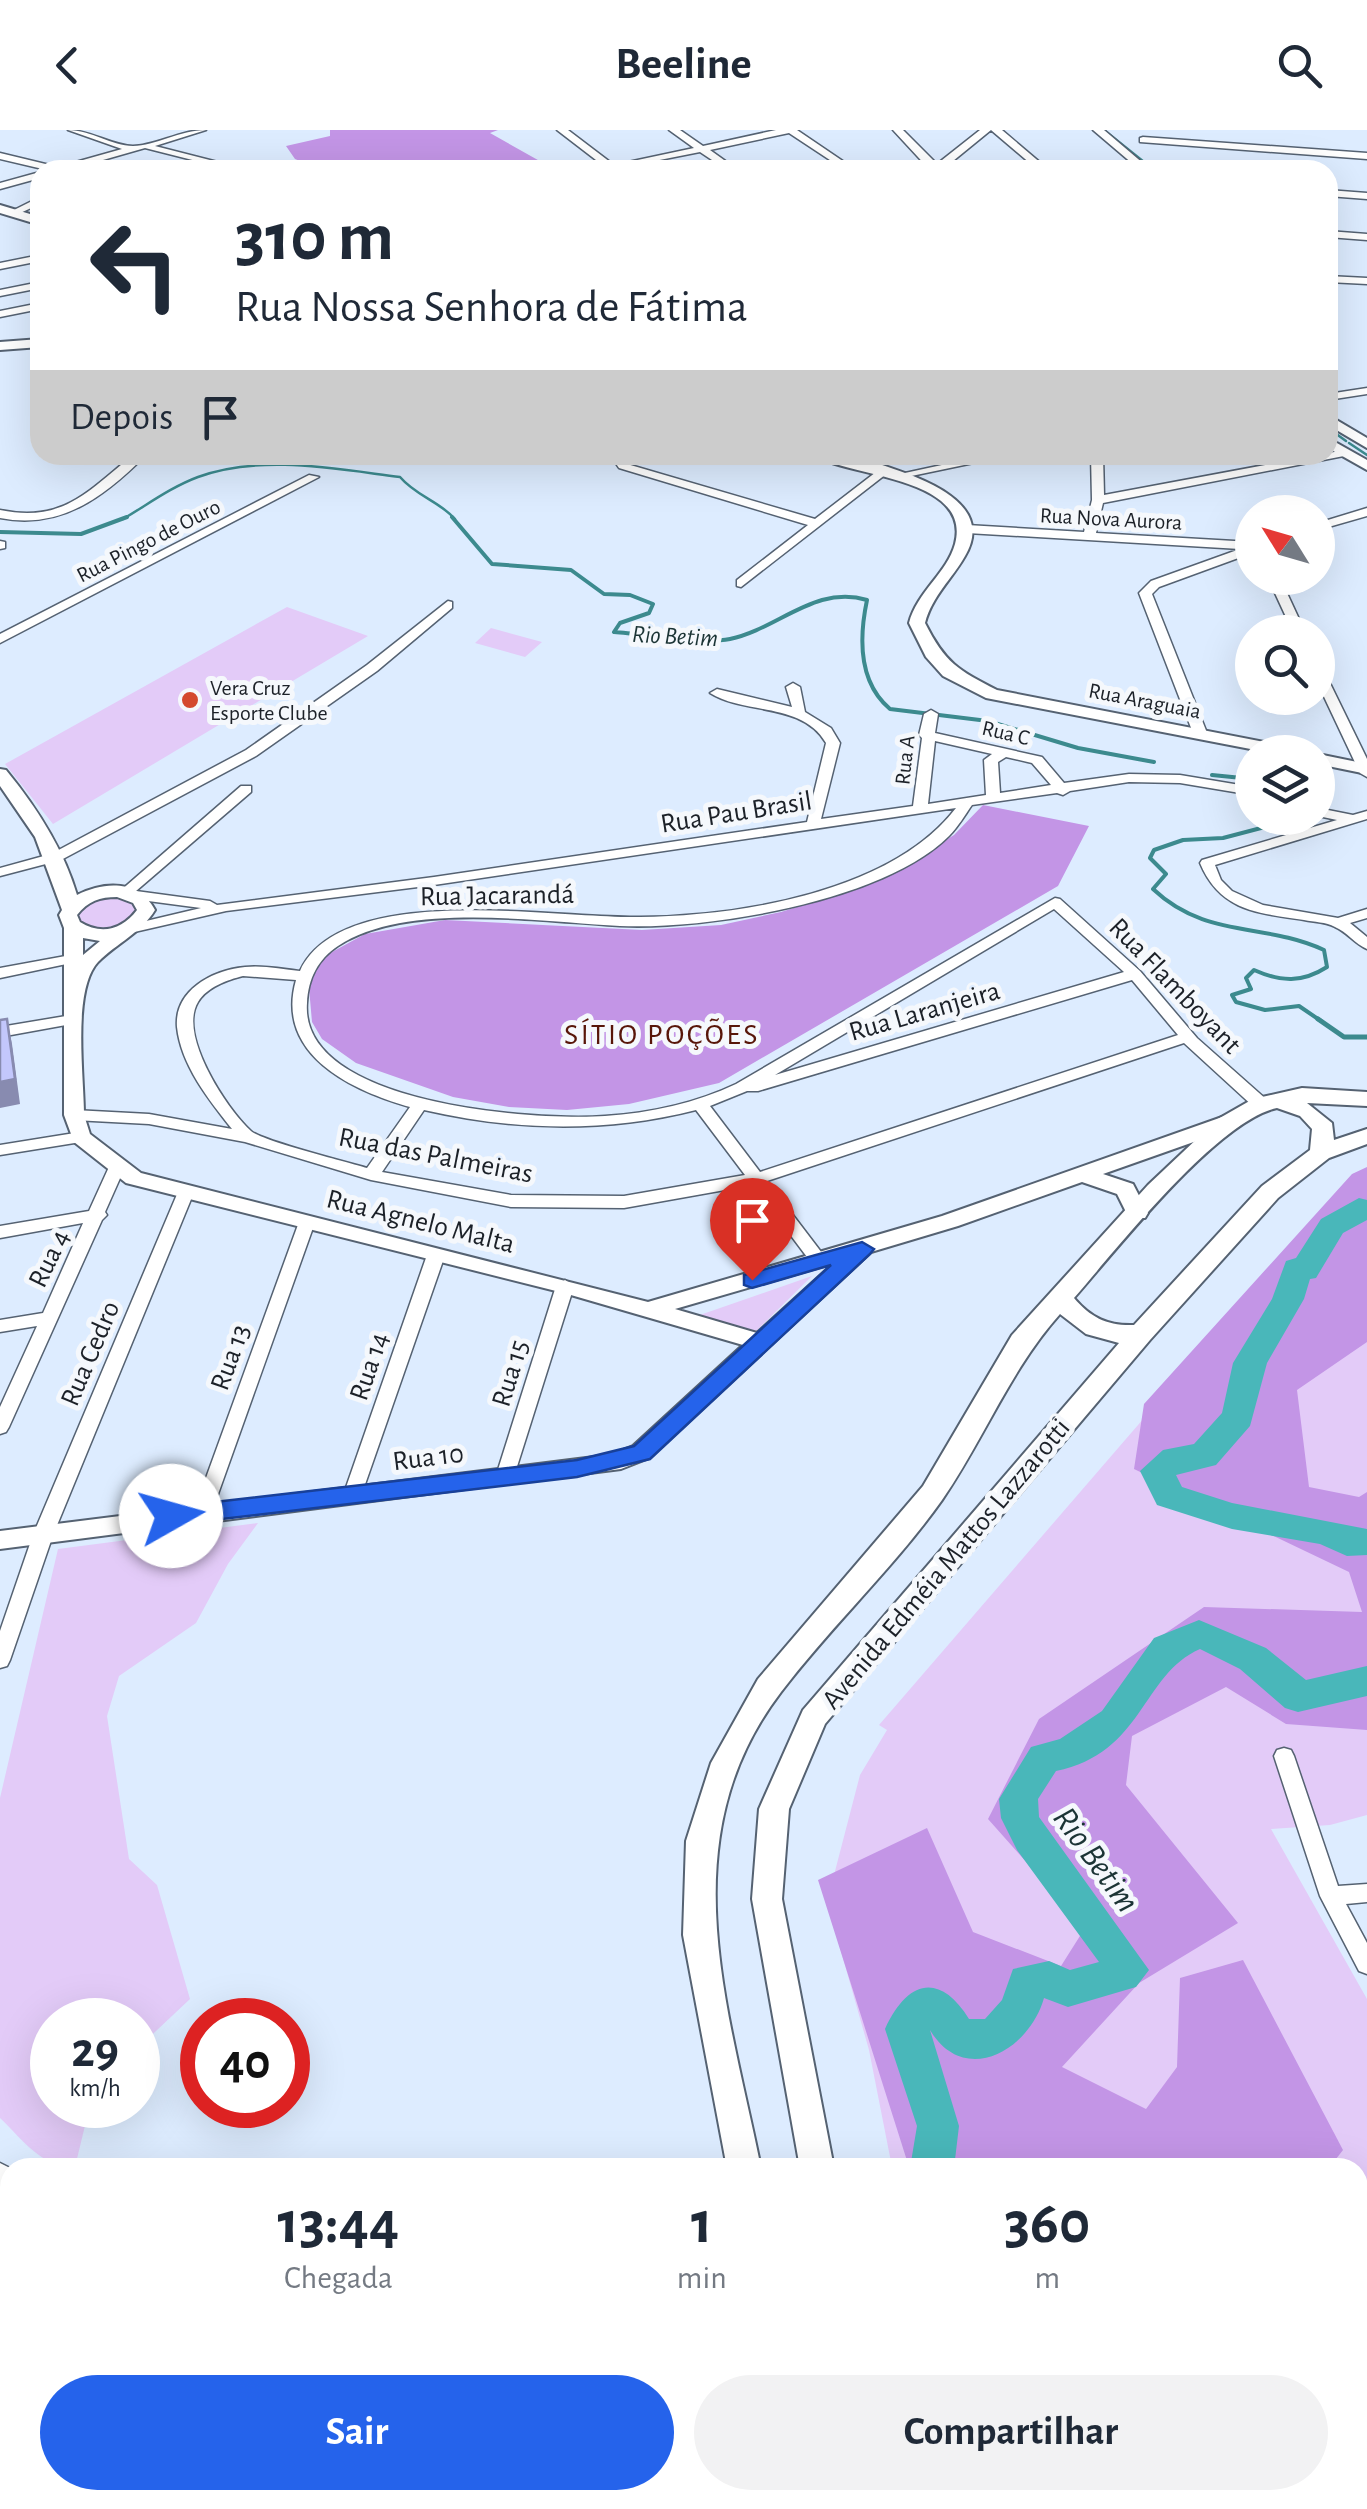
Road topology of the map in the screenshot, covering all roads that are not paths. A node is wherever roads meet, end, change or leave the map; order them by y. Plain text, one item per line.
1 (74, 130) edge
2 (201, 130) edge
3 (562, 130) edge
4 (674, 130) edge
5 (790, 130) edge
6 (898, 130) edge
7 (986, 130) edge
8 (996, 130) edge
9 (1098, 130) edge
10 (1143, 140) dead end
11 (148, 146) junction
12 (698, 148) junction
13 (134, 150) junction
14 (0, 156) edge
15 (1367, 156) edge
16 (96, 160) edge
17 (210, 160) edge
18 (602, 160) edge
19 (650, 160) edge
20 (717, 160) edge
21 (836, 160) edge
22 (926, 160) edge
23 (948, 160) edge
24 (1032, 160) edge
25 (1134, 160) edge
26 (30, 163) edge
27 (30, 178) edge
28 (0, 186) edge
29 (1338, 194) edge
30 (1367, 196) edge
31 (30, 205) edge
32 (0, 208) edge
33 (15, 212) junction
34 (30, 217) edge
35 (1338, 235) edge
36 (1367, 236) edge
37 (30, 260) edge
38 (0, 266) edge
39 (1338, 279) edge
40 (1363, 281) edge
41 (30, 287) edge
42 (1367, 292) edge
43 (0, 294) edge
44 (30, 308) edge
45 (0, 314) edge
46 (30, 346) edge
47 (0, 350) edge
48 (30, 352) edge
49 (1367, 391) edge
50 (1338, 395) edge
51 (1338, 425) edge
52 (1367, 444) edge
53 (1338, 448) edge
54 (1345, 453) junction
55 (1338, 454) edge
56 (128, 465) edge
57 (633, 465) edge
58 (876, 465) edge
59 (945, 465) edge
60 (1097, 465) edge
61 (1282, 465) edge
62 (1367, 466) edge
63 (891, 474) junction
64 (314, 477) dead end
65 (1098, 500) junction
66 (1367, 512) edge
67 (4, 516) edge
68 (1335, 522) edge
69 (817, 524) junction
70 (967, 529) junction
71 (1089, 538) junction
72 (1235, 546) edge
73 (1235, 554) edge
74 (741, 583) dead end
75 (448, 605) dead end
76 (0, 639) edge
77 (794, 687) dead end
78 (717, 693) dead end
79 (1049, 707) junction
80 (1335, 707) edge
81 (799, 711) junction
82 (931, 714) dead end
83 (1200, 733) junction
84 (926, 735) junction
85 (1235, 740) edge
86 (1235, 748) edge
87 (1006, 752) junction
88 (1335, 763) edge
89 (1335, 768) edge
90 (1366, 772) edge
91 (0, 774) edge
92 (1235, 788) edge
93 (246, 789) dead end
94 (1064, 791) junction
95 (993, 800) junction
96 (966, 804) junction
97 (920, 809) junction
98 (1335, 814) edge
99 (1361, 817) edge
100 (813, 825) junction
101 (58, 862) junction
102 (0, 872) edge
103 (434, 881) junction
104 (123, 893) junction
105 (226, 907) junction
106 (1367, 914) edge
107 (440, 916) junction
108 (72, 918) junction
109 (1340, 922) junction
110 (127, 930) junction
111 (1367, 945) edge
112 (100, 950) junction
113 (71, 959) junction
114 (0, 973) edge
115 (1136, 974) junction
116 (306, 976) junction
117 (71, 989) junction
118 (72, 1020) junction
119 (0, 1032) edge
120 (1188, 1036) junction
121 (727, 1094) junction
122 (1367, 1099) edge
123 (421, 1102) junction
124 (1269, 1102) junction
125 (699, 1103) junction
126 (1232, 1120) junction
127 (78, 1126) junction
128 (1367, 1136) edge
129 (247, 1137) junction
130 (0, 1150) edge
131 (1321, 1153) junction
132 (117, 1167) junction
133 (371, 1175) junction
134 (1084, 1175) junction
135 (756, 1179) junction
136 (186, 1192) junction
137 (1136, 1213) junction
138 (99, 1215) junction
139 (307, 1222) junction
140 (0, 1232) edge
141 (862, 1249) junction
142 (436, 1255) junction
143 (819, 1261) junction
144 (565, 1286) junction
145 (1060, 1297) junction
146 (650, 1309) junction
147 (49, 1318) junction
148 (0, 1326) edge
149 (1141, 1334) junction
150 (758, 1341) junction
151 (0, 1427) edge
152 (506, 1476) junction
153 (352, 1496) junction
154 (203, 1512) junction
155 (42, 1535) junction
156 (0, 1540) edge
157 (0, 1660) edge
158 (1284, 1756) dead end
159 (1367, 1893) edge
160 (1332, 1896) junction
161 (1367, 1964) edge
162 (742, 2158) edge
163 (815, 2158) edge

1 - 13 street
2 - 11 street
3 - 18 street
4 - 12 street
5 - 12 street
5 - 21 street
6 - 22 street
7 - 23 street
8 - 24 street
9 - 25 street
10 - 15 street
11 - 13 street
11 - 17 street
12 - 19 street
12 - 20 street
13 - 16 street
14 - 26 street
27 - 28 street
29 - 30 street
31 - 33 street
32 - 33 street
33 - 34 street
35 - 36 street
37 - 38 street
39 - 40 street
40 - 42 street
41 - 43 street
44 - 45 street
46 - 47 street
47 - 48 street
49 - 50 street
51 - 52 street
53 - 54 street
54 - 55 street
54 - 62 street
56 - 67 street
57 - 69 street
58 - 63 street
59 - 63 street
60 - 65 street
61 - 65 street
63 - 69 street
63 - 70 street
64 - 76 street, Rua Pingo de Ouro
65 - 71 street
66 - 68 street
69 - 74 street
70 - 71 street, Rua Nova Aurora
70 - 79 street, Rua Araguaia
71 - 72 street, Rua Nova Aurora
73 - 83 street
75 - 101 street
77 - 81 street
78 - 81 street
79 - 83 street, Rua Araguaia
79 - 86 street, Rua Araguaia
80 - 90 street
81 - 100 street
82 - 84 street, Rua A
83 - 85 street, Rua Araguaia
84 - 87 street, Rua C
84 - 97 street, Rua A
87 - 94 street, Rua C
87 - 95 street
88 - 90 street
89 - 90 street
91 - 101 street
92 - 94 street, Rua Pau Brasil
93 - 104 street
94 - 95 street, Rua Pau Brasil
95 - 96 street, Rua Pau Brasil
96 - 97 street, Rua Pau Brasil
96 - 107 street, Rua Jacarandá
97 - 100 street, Rua Pau Brasil
98 - 99 street
99 - 109 street
100 - 103 street, Rua Pau Brasil
101 - 102 street
101 - 104 street
101 - 108 street
103 - 105 street, Rua Pau Brasil
103 - 107 street
104 - 105 street, Rua Pau Brasil
104 - 108 street
104 - 110 street
105 - 110 street, Rua Pau Brasil
106 - 109 street
107 - 116 street, Rua Jacarandá
108 - 110 street
108 - 113 street
109 - 111 street
110 - 112 street
112 - 113 street
112 - 117 street
113 - 114 street
113 - 117 street
115 - 120 street, Rua Flamboyant
115 - 121 street, Rua Laranjeira
115 - 121 street, Rua Flamboyant
116 - 123 street
116 - 129 street
117 - 118 street
118 - 119 street
118 - 127 street
120 - 124 street, Rua Flamboyant
120 - 135 street, Rua das Palmeiras
121 - 125 street
122 - 124 main road, Avenida Edméia Mattos Lazzarotti
123 - 125 street
123 - 133 street
124 - 126 main road, Avenida Edméia Mattos Lazzarotti
124 - 131 main road
125 - 135 street
126 - 134 street
126 - 137 main road, Avenida Edméia Mattos Lazzarotti
127 - 129 street, Rua das Palmeiras
127 - 130 street, Rua das Palmeiras
127 - 132 street, Rua Agnelo Malta
128 - 131 main road, Avenida Edméia Mattos Lazzarotti
129 - 133 street, Rua das Palmeiras
131 - 149 main road, Avenida Edméia Mattos Lazzarotti
132 - 136 street, Rua Agnelo Malta
132 - 138 street, Rua 4
133 - 135 street, Rua das Palmeiras
134 - 137 street
134 - 141 street
135 - 143 street
136 - 139 street, Rua Agnelo Malta
136 - 155 street, Rua Cedro
137 - 145 main road, Avenida Edméia Mattos Lazzarotti
138 - 140 street
138 - 147 street, Rua 4
139 - 142 street, Rua Agnelo Malta
139 - 154 street, Rua 13
141 - 143 street
141 - 150 street, Rua 10
142 - 144 street, Rua Agnelo Malta
142 - 153 street, Rua 14
143 - 146 street
144 - 146 street, Rua Agnelo Malta
144 - 152 street, Rua 15
145 - 149 main road
145 - 162 main road, Avenida Edméia Mattos Lazzarotti
146 - 150 street, Rua Agnelo Malta
147 - 148 street
147 - 151 street, Rua 4
149 - 163 main road, Avenida Edméia Mattos Lazzarotti
150 - 152 street, Rua 10
152 - 153 street, Rua 10
153 - 154 street, Rua 10
154 - 155 street, Rua 10
155 - 156 street, Rua 10
155 - 157 street, Rua Cedro
158 - 160 street
159 - 160 street
160 - 161 street

